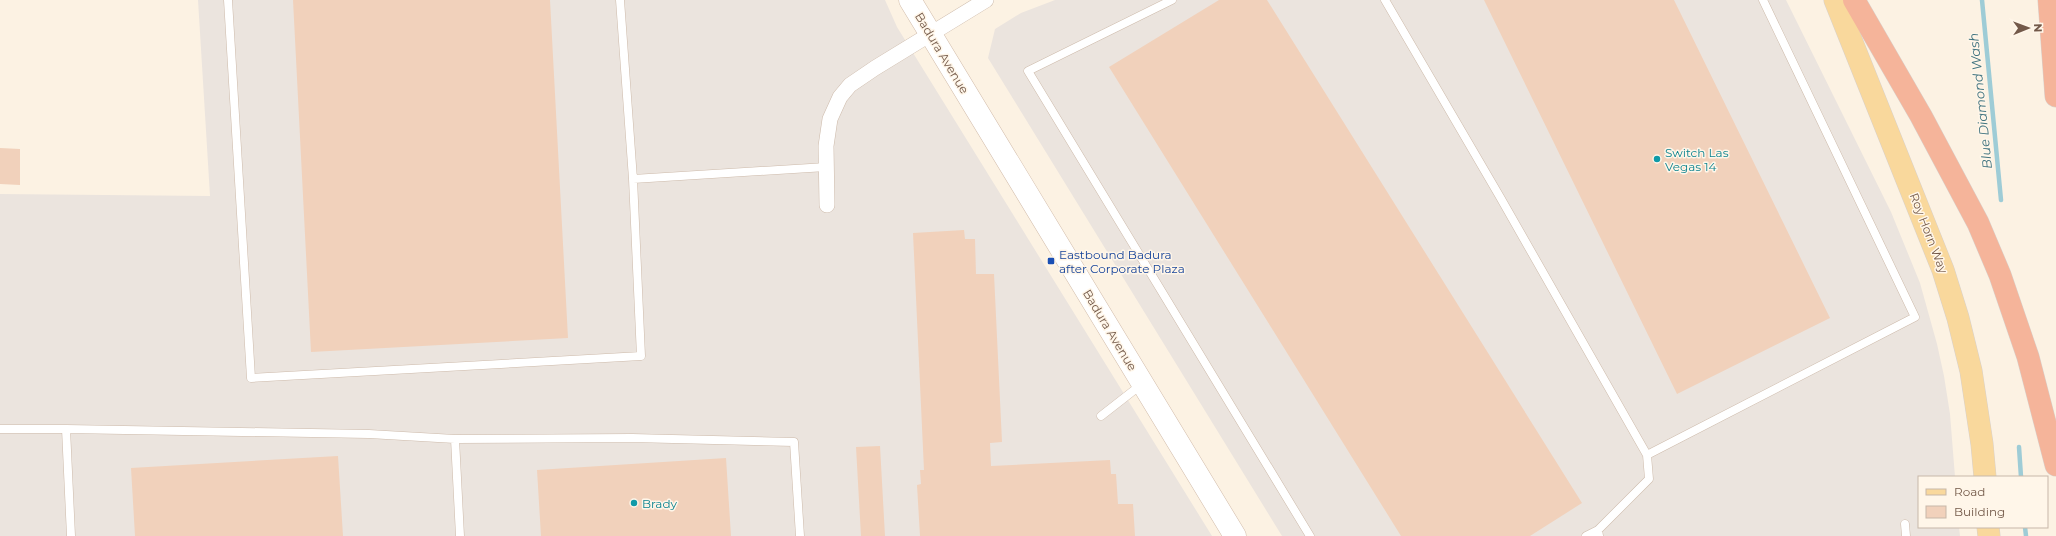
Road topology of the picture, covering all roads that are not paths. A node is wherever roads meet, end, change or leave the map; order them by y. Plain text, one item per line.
1 (228, 0) edge
2 (620, 0) edge
3 (910, 0) edge
4 (986, 0) edge
5 (1172, 0) edge
6 (1385, 0) edge
7 (1763, 0) edge
8 (1835, 0) edge
9 (1854, 0) edge
10 (2049, 0) edge
11 (930, 35) junction
12 (2056, 96) edge
13 (826, 167) junction
14 (634, 179) junction
15 (827, 205) dead end
16 (1143, 384) junction
17 (1101, 416) dead end
18 (0, 429) edge
19 (66, 429) junction
20 (455, 439) junction
21 (1647, 455) junction
22 (2056, 465) edge
23 (1985, 476) edge
24 (1905, 524) dead end
25 (1598, 533) edge
26 (71, 536) edge
27 (460, 536) edge
28 (800, 536) edge
29 (1235, 536) edge
30 (1310, 536) edge
31 (1586, 536) edge
32 (1906, 536) edge

1 - 14 lane
2 - 14 lane
3 - 11 main road, Badura Avenue
4 - 11 street
5 - 30 lane
6 - 21 lane
7 - 21 lane
8 - 23 main road, Roy Horn Way
9 - 22 highway
10 - 12 highway
11 - 13 street
11 - 16 main road, Badura Avenue
13 - 14 lane
13 - 15 street
16 - 17 lane
16 - 29 main road, Badura Avenue
18 - 19 lane
19 - 20 lane
19 - 26 lane
20 - 27 lane
20 - 28 lane
21 - 25 lane
24 - 32 lane
25 - 31 lane

